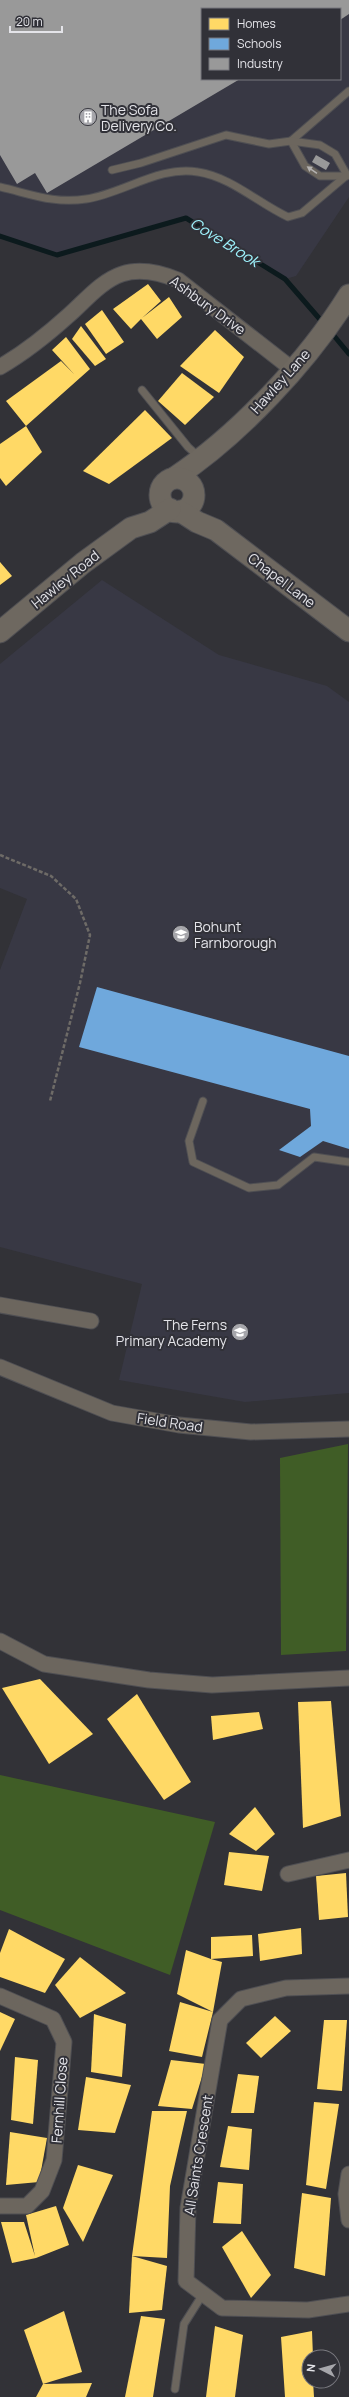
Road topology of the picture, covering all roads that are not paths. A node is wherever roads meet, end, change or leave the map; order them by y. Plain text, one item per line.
1 (349, 91) edge
2 (291, 141) junction
3 (112, 170) dead end
4 (348, 176) edge
5 (0, 187) edge
6 (347, 299) edge
7 (0, 366) edge
8 (292, 369) junction
9 (142, 390) dead end
10 (202, 460) junction
11 (178, 496) junction
12 (131, 528) joint
13 (349, 631) edge
14 (0, 632) edge
15 (203, 1101) dead end
16 (349, 1162) edge
17 (0, 1305) edge
18 (90, 1321) dead end
19 (0, 1367) edge
20 (349, 1429) edge
21 (0, 1641) edge
22 (349, 1678) edge
23 (349, 1860) edge
24 (288, 1874) dead end
25 (349, 1986) edge
26 (0, 1996) edge
27 (349, 2174) edge
28 (0, 2206) edge
29 (349, 2220) edge
30 (203, 2294) junction
31 (349, 2304) edge
32 (175, 2390) dead end

1 - 2 lane
2 - 3 lane
2 - 4 lane
4 -> 2 lane
4 - 5 lane
6 - 8 main road, Hawley Lane
7 - 8 street, Ashbury Drive
8 - 10 main road, Hawley Lane
9 - 10 lane
10 - 11 main road, Hawley Lane
11 - 12 main road, Hawley Lane
11 - 13 main road, Chapel Lane
12 - 14 main road, Hawley Road
15 - 16 lane
17 - 18 street
19 - 20 street, Field Road
21 - 22 street
23 - 24 street
25 - 30 street, All Saints Crescent
26 - 28 street, Fernhill Close
27 - 29 street
30 - 31 street, All Saints Crescent
30 - 32 lane

